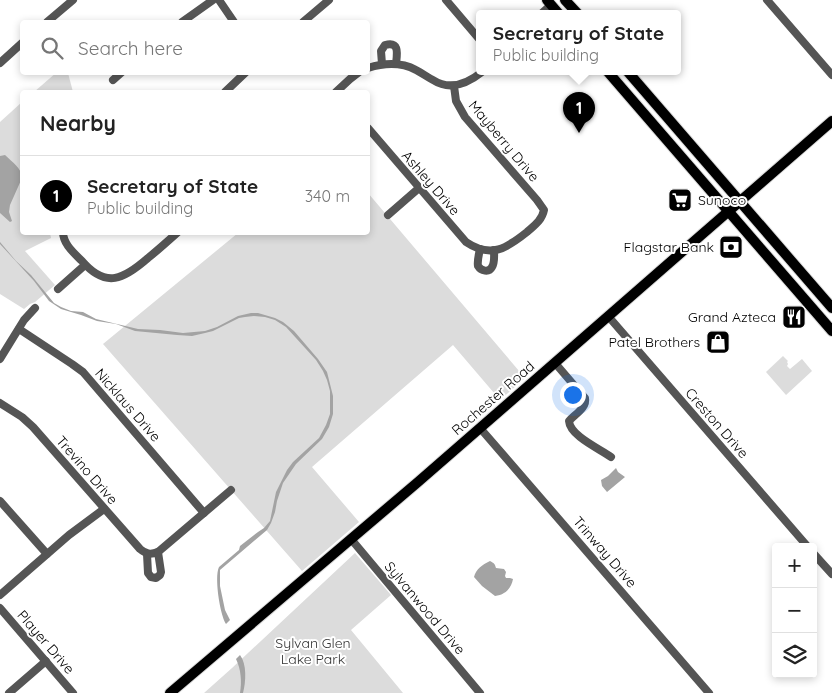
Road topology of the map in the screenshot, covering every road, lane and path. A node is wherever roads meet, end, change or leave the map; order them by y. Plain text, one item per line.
1 (73, 0) edge
2 (213, 0) edge
3 (219, 0) edge
4 (329, 0) edge
5 (446, 0) edge
6 (565, 0) edge
7 (767, 0) edge
8 (574, 10) edge
9 (49, 20) edge
10 (185, 20) edge
11 (233, 20) edge
12 (305, 20) edge
13 (476, 35) edge
14 (20, 45) edge
15 (0, 63) edge
16 (382, 64) junction
17 (396, 64) junction
18 (370, 67) edge
19 (119, 75) edge
20 (243, 75) edge
21 (355, 75) edge
22 (478, 75) edge
23 (613, 75) edge
24 (631, 75) edge
25 (832, 75) edge
26 (113, 80) dead end
27 (454, 86) junction
28 (227, 90) edge
29 (338, 90) edge
30 (832, 121) edge
31 (370, 130) edge
32 (714, 172) junction
33 (703, 182) junction
34 (419, 188) junction
35 (740, 201) junction
36 (728, 211) junction
37 (388, 215) dead end
38 (765, 231) junction
39 (63, 235) edge
40 (174, 235) edge
41 (750, 237) junction
42 (480, 249) junction
43 (494, 250) junction
44 (85, 265) junction
45 (58, 288) dead end
46 (35, 308) dead end
47 (832, 308) edge
48 (608, 316) junction
49 (19, 329) junction
50 (832, 331) edge
51 (0, 359) edge
52 (555, 363) junction
53 (0, 403) edge
54 (480, 428) junction
55 (611, 457) dead end
56 (230, 490) dead end
57 (0, 501) edge
58 (104, 509) junction
59 (204, 513) junction
60 (351, 539) junction
61 (805, 543) edge
62 (47, 554) junction
63 (817, 557) edge
64 (832, 574) edge
65 (0, 595) edge
66 (0, 608) edge
67 (46, 661) junction
68 (9, 693) edge
69 (73, 693) edge
70 (170, 693) edge
71 (480, 693) edge
72 (709, 693) edge

1 - 9 street
2 - 10 street
3 - 11 street
4 - 12 street
5 - 13 street
6 - 8 main road
7 - 25 street
14 - 15 street
16 - 17 street
16 - 17 street
16 - 18 street
17 - 27 street
19 - 26 street
20 - 28 street
21 - 29 street
22 - 27 street
23 - 33 main road
24 - 32 main road
27 - 43 street, Mayberry Drive
30 - 35 main road, Rochester Road
31 - 34 street, Ashley Drive
32 - 33 main road
32 - 35 main road
33 - 36 main road
34 - 37 street
34 - 42 street, Ashley Drive
35 - 36 main road, Rochester Road
35 - 38 main road
36 - 41 main road
36 - 48 main road, Rochester Road
38 - 41 main road
38 - 47 main road
39 - 44 street
40 - 44 street
41 - 50 main road
42 - 43 street
42 - 43 street
44 - 45 street
46 - 49 street
48 - 52 main road, Rochester Road
48 - 61 street, Creston Drive
49 - 51 street
49 - 59 street, Nicklaus Drive
52 - 54 main road, Rochester Road
52 - 55 street
53 - 58 street, Trevino Drive
54 - 60 main road, Rochester Road
54 - 72 street, Trinway Drive
56 - 59 street
57 - 62 street
58 - 59 street, Trevino Drive
58 - 62 street
60 - 70 main road, Rochester Road
60 - 71 street, Sylvanwood Drive
62 - 65 street
63 - 64 street
66 - 67 street, Player Drive
67 - 68 street
67 - 69 street, Player Drive

